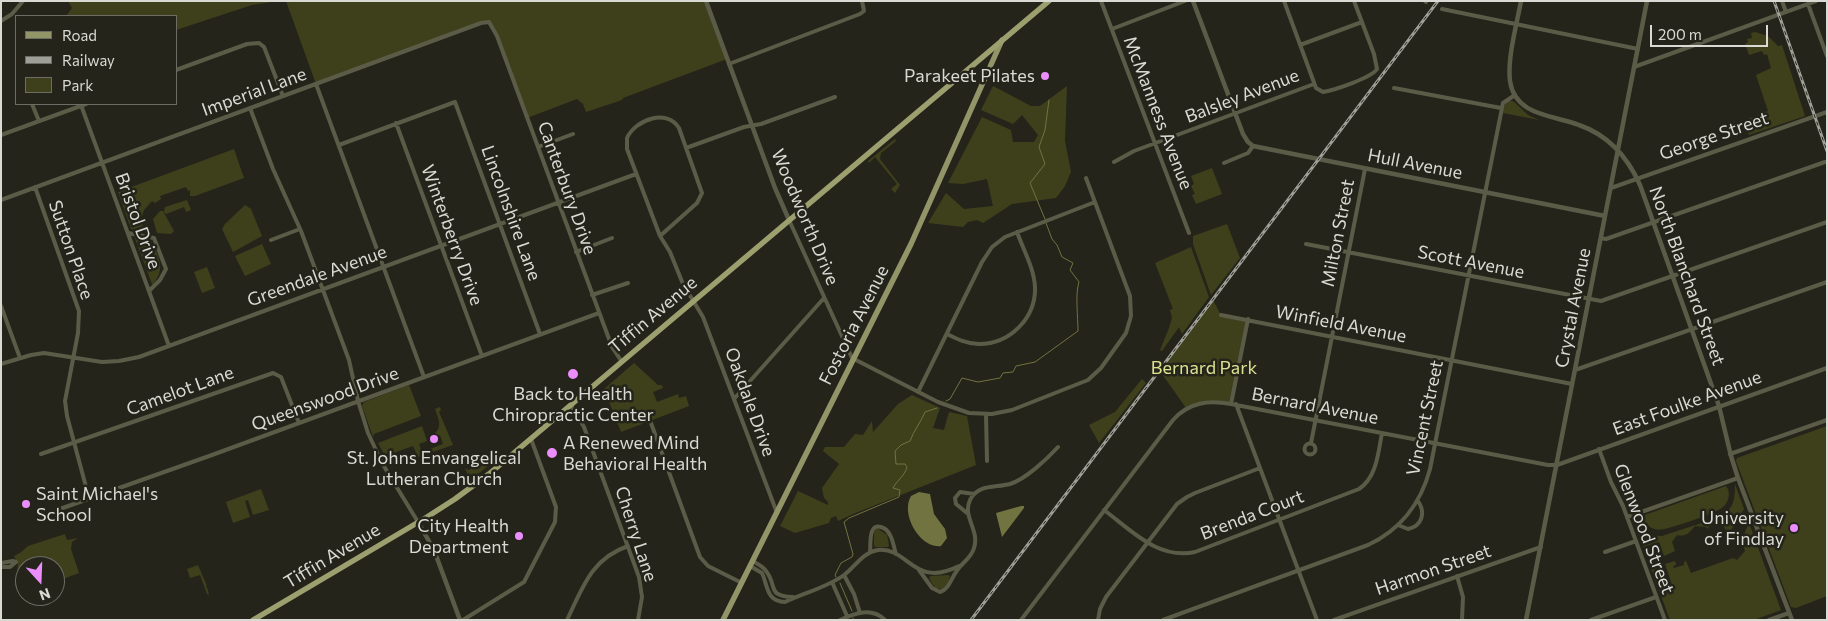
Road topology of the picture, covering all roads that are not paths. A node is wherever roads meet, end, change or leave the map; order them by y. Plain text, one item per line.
1 (23, 1) edge
2 (706, 1) edge
3 (862, 1) edge
4 (1050, 1) edge
5 (1101, 1) edge
6 (1185, 1) edge
7 (1193, 1) edge
8 (1284, 1) edge
9 (1360, 1) edge
10 (1522, 1) edge
11 (1647, 1) edge
12 (1782, 1) edge
13 (1816, 1) edge
14 (1354, 2) edge
15 (1808, 4) junction
16 (1442, 9) dead end
17 (1786, 12) junction
18 (1, 21) edge
19 (489, 22) joint
20 (1362, 22) junction
21 (1517, 24) junction
22 (1112, 29) junction
23 (1002, 40) junction
24 (1300, 45) junction
25 (1638, 49) junction
26 (1827, 56) edge
27 (729, 64) junction
28 (1634, 67) junction
29 (178, 69) edge
30 (316, 84) junction
31 (1314, 84) junction
32 (1394, 88) dead end
33 (1515, 95) junction
34 (283, 96) junction
35 (835, 97) dead end
36 (32, 105) edge
37 (83, 105) edge
38 (250, 108) junction
39 (1501, 108) junction
40 (1827, 112) edge
41 (1235, 113) junction
42 (39, 122) junction
43 (396, 123) junction
44 (752, 126) junction
45 (573, 134) dead end
46 (1, 135) edge
47 (1154, 144) junction
48 (339, 145) junction
49 (1253, 146) junction
50 (538, 147) junction
51 (686, 148) junction
52 (1619, 150) junction
53 (1114, 162) dead end
54 (1825, 162) dead end
55 (102, 163) junction
56 (1224, 163) dead end
57 (1365, 169) junction
58 (636, 174) junction
59 (1086, 178) dead end
60 (1637, 178) junction
61 (35, 187) junction
62 (1611, 188) junction
63 (1484, 192) junction
64 (1, 200) edge
65 (558, 202) junction
66 (1095, 202) junction
67 (1605, 216) junction
68 (789, 220) junction
69 (1654, 222) junction
70 (1827, 222) edge
71 (500, 224) junction
72 (300, 229) junction
73 (1017, 232) junction
74 (128, 233) junction
75 (1189, 233) dead end
76 (660, 236) junction
77 (612, 238) dead end
78 (1601, 238) junction
79 (271, 240) dead end
80 (1306, 244) dead end
81 (442, 245) junction
82 (576, 252) junction
83 (1348, 252) junction
84 (384, 266) junction
85 (1468, 275) junction
86 (1673, 276) junction
87 (1827, 282) edge
88 (628, 283) dead end
89 (323, 289) junction
90 (149, 291) junction
91 (592, 295) junction
92 (824, 298) junction
93 (1589, 300) junction
94 (693, 302) junction
95 (1, 306) edge
96 (599, 312) junction
97 (1221, 314) dead end
98 (1248, 319) junction
99 (1692, 330) junction
100 (540, 334) junction
101 (946, 334) junction
102 (1332, 336) junction
103 (169, 346) junction
104 (482, 356) junction
105 (73, 357) junction
106 (20, 358) junction
107 (853, 359) junction
108 (1451, 360) junction
109 (622, 362) junction
110 (1, 364) edge
111 (1827, 368) edge
112 (1575, 370) junction
113 (424, 377) junction
114 (1572, 384) junction
115 (918, 392) junction
116 (734, 399) junction
117 (358, 401) junction
118 (1234, 404) junction
119 (571, 405) junction
120 (1719, 406) junction
121 (986, 414) junction
122 (1315, 420) junction
123 (1827, 420) edge
124 (299, 423) junction
125 (651, 423) dead end
126 (1382, 433) junction
127 (531, 439) junction
128 (1311, 443) dead end
129 (1436, 443) junction
130 (74, 444) junction
131 (1058, 447) dead end
132 (1598, 449) junction
133 (41, 454) dead end
134 (1730, 454) junction
135 (987, 461) dead end
136 (1557, 465) junction
137 (1260, 468) junction
138 (1738, 478) junction
139 (974, 494) junction
140 (89, 498) junction
141 (1418, 501) junction
142 (60, 509) dead end
143 (1104, 510) junction
144 (777, 513) junction
145 (967, 513) junction
146 (1627, 517) junction
147 (1280, 520) junction
148 (418, 522) junction
149 (1398, 525) junction
150 (1636, 541) junction
151 (1148, 542) junction
152 (628, 546) junction
153 (1541, 547) junction
154 (870, 552) junction
155 (1606, 552) dead end
156 (896, 554) junction
157 (751, 564) junction
158 (959, 566) junction
159 (919, 570) junction
160 (1298, 570) junction
161 (844, 575) junction
162 (1457, 576) junction
163 (832, 582) junction
164 (742, 583) junction
165 (1656, 597) junction
166 (1789, 612) junction
167 (860, 613) junction
168 (847, 616) junction
169 (254, 620) edge
170 (461, 620) edge
171 (566, 620) edge
172 (638, 620) edge
173 (723, 620) edge
174 (840, 620) edge
175 (884, 620) edge
176 (1021, 620) edge
177 (1098, 620) edge
178 (1163, 620) edge
179 (1317, 620) edge
180 (1334, 620) edge
181 (1462, 620) edge
182 (1526, 620) edge
183 (1591, 620) edge
184 (1665, 620) edge
185 (1769, 620) edge
186 (1792, 620) edge

1 - 18 street
2 - 27 street, Woodworth Drive
3 - 27 street
4 - 23 highway, Tiffin Avenue
5 - 22 street, McManness Avenue
6 - 22 street
7 - 41 street
8 - 24 street
9 - 14 street
10 - 21 street
11 - 25 street, Crystal Avenue
12 - 17 street
13 - 15 street
14 - 20 street
15 - 17 street
15 - 26 street
16 - 21 street
17 - 28 street
19 - 30 street, Imperial Lane
19 - 50 street, Canterbury Drive
20 - 24 street
20 - 31 street, Balsley Avenue
21 - 25 street
21 - 33 street
22 - 47 street, McManness Avenue
23 - 68 highway, Tiffin Avenue
23 - 107 main road, Fostoria Avenue
24 - 31 street
25 - 28 street, Crystal Avenue
27 - 44 street, Woodworth Drive
28 - 52 street, Crystal Avenue
29 - 34 street
30 - 34 street, Imperial Lane
30 - 48 street
31 - 41 street, Balsley Avenue
32 - 39 street
33 - 39 street
33 - 52 street, North Blanchard Street
34 - 38 street, Imperial Lane
35 - 44 street
36 - 42 street
37 - 42 street
37 - 55 street, Bristol Drive
38 - 55 street, Imperial Lane
38 - 72 street
39 - 63 street, Vincent Street
40 - 60 street, George Street
41 - 47 street, Balsley Avenue
41 - 49 street
42 - 46 street
43 - 48 street
43 - 71 street, Lincolnshire Lane
43 - 81 street, Winterberry Drive
44 - 51 street
44 - 68 street, Woodworth Drive
45 - 50 street
47 - 53 street, Balsley Avenue
47 - 75 street, McManness Avenue
48 - 84 street
49 - 56 street
49 - 57 street, Hull Avenue
50 - 65 street, Canterbury Drive
51 - 58 street, Oakdale Drive
51 - 76 street
52 - 60 street, North Blanchard Street
52 - 62 street, Crystal Avenue
54 - 69 street
55 - 61 street, Imperial Lane
55 - 74 street, Bristol Drive
57 - 63 street, Hull Avenue
57 - 83 street, Milton Street
58 - 65 street, Greendale Avenue
58 - 76 street, Oakdale Drive
59 - 66 street
60 - 62 street, George Street
60 - 69 street, North Blanchard Street
61 - 64 street, Imperial Lane
61 - 105 street, Sutton Place
62 - 67 street, Crystal Avenue
63 - 67 street, Hull Avenue
63 - 85 street, Vincent Street
65 - 71 street, Greendale Avenue
65 - 82 street, Canterbury Drive
66 - 73 street
66 - 121 street
67 - 78 street, Crystal Avenue
68 - 92 street, Woodworth Drive
68 - 94 highway, Tiffin Avenue
69 - 78 street
69 - 86 street, North Blanchard Street
70 - 86 street, Scott Avenue
71 - 81 street, Greendale Avenue
71 - 100 street, Lincolnshire Lane
72 - 79 street
72 - 89 street
73 - 101 street
73 - 101 street
74 - 90 street, Bristol Drive
74 - 90 street
76 - 94 street, Oakdale Drive
77 - 82 street
78 - 93 street, Crystal Avenue
80 - 83 street, Scott Avenue
81 - 84 street, Greendale Avenue
81 - 104 street, Winterberry Drive
82 - 91 street, Canterbury Drive
83 - 85 street, Scott Avenue
83 - 102 street, Milton Street
84 - 89 street, Greendale Avenue
84 - 113 street
85 - 93 street, Scott Avenue
85 - 108 street, Vincent Street
86 - 93 street, Scott Avenue
86 - 99 street, North Blanchard Street
87 - 99 street
88 - 91 street
89 - 103 street, Greendale Avenue
89 - 117 street
90 - 103 street, Bristol Drive
91 - 96 street, Canterbury Drive
92 - 107 street, Woodworth Drive
92 - 116 street
93 - 112 street, Crystal Avenue
94 - 109 highway, Tiffin Avenue
94 - 116 street, Oakdale Drive
95 - 106 street
96 - 100 street, Queenswood Drive
96 - 109 street, Canterbury Drive
97 - 98 street, Winfield Avenue
98 - 102 street, Winfield Avenue
98 - 118 street
99 - 112 street
99 - 120 street, North Blanchard Street
100 - 104 street, Queenswood Drive
101 - 115 street
102 - 108 street, Winfield Avenue
102 - 122 street, Milton Street
103 - 105 street, Greendale Avenue
104 - 113 street, Queenswood Drive
105 - 106 street, Greendale Avenue
105 - 130 street, Sutton Place
106 - 110 street, Greendale Avenue
107 - 115 street
107 - 144 main road, Fostoria Avenue
108 - 114 street, Winfield Avenue
108 - 129 street, Vincent Street
109 - 119 highway, Tiffin Avenue
111 - 120 street, East Foulke Avenue
112 - 114 street, Crystal Avenue
113 - 117 street, Queenswood Drive
114 - 136 street, Crystal Avenue
115 - 121 street
116 - 144 street, Oakdale Drive
117 - 124 street, Queenswood Drive
117 - 148 street
118 - 122 street, Bernard Avenue
118 - 137 street
118 - 143 street, Bernard Avenue
119 - 127 highway, Tiffin Avenue
119 - 152 street, Cherry Lane
120 - 132 street, East Foulke Avenue
120 - 134 street, North Blanchard Street
121 - 135 street
122 - 126 street, Bernard Avenue
122 - 128 street, Milton Street
123 - 134 street
124 - 130 street, Camelot Lane
124 - 140 street, Queenswood Drive
125 - 164 street
126 - 129 street, Bernard Avenue
126 - 147 street, Brenda Court
127 - 148 highway, Tiffin Avenue
127 - 170 street
129 - 136 street, Bernard Avenue
129 - 141 street, Vincent Street
130 - 133 street, Camelot Lane
130 - 140 street, Sutton Place
131 - 139 street
132 - 136 street, East Foulke Avenue
132 - 146 street, Glenwood Street
134 - 138 street, North Blanchard Street
136 - 153 street, Crystal Avenue
137 - 147 street
137 - 151 street
138 - 146 street
138 - 166 street, North Blanchard Street
139 - 145 street
139 - 145 street
140 - 142 street, Queenswood Drive
141 - 149 street, Vincent Street
141 - 149 street
143 - 151 street, Brenda Court
143 - 176 street, Bernard Avenue
144 - 157 main road, Fostoria Avenue
145 - 158 street
146 - 150 street, Glenwood Street
147 - 151 street, Brenda Court
147 - 160 street
148 - 169 highway, Tiffin Avenue
148 - 170 street
149 - 160 street, Vincent Street
150 - 155 street
150 - 165 street, Glenwood Street
151 - 177 street
152 - 171 street
152 - 172 street, Cherry Lane
153 - 162 street, Harmon Street
153 - 182 street, Crystal Avenue
154 - 156 street
154 - 156 street
154 - 161 street
156 - 159 street
157 - 163 street
157 - 164 main road, Fostoria Avenue
158 - 159 street
158 - 159 street
160 - 178 street, Vincent Street
160 - 179 street
161 - 163 street
161 - 167 street
162 - 180 street, Harmon Street
162 - 181 street
163 - 168 street
164 - 173 main road, Fostoria Avenue
165 - 183 street
165 - 184 street, Glenwood Street
166 - 185 street
166 - 186 street, North Blanchard Street
167 - 168 street
167 - 175 street
168 - 174 street

